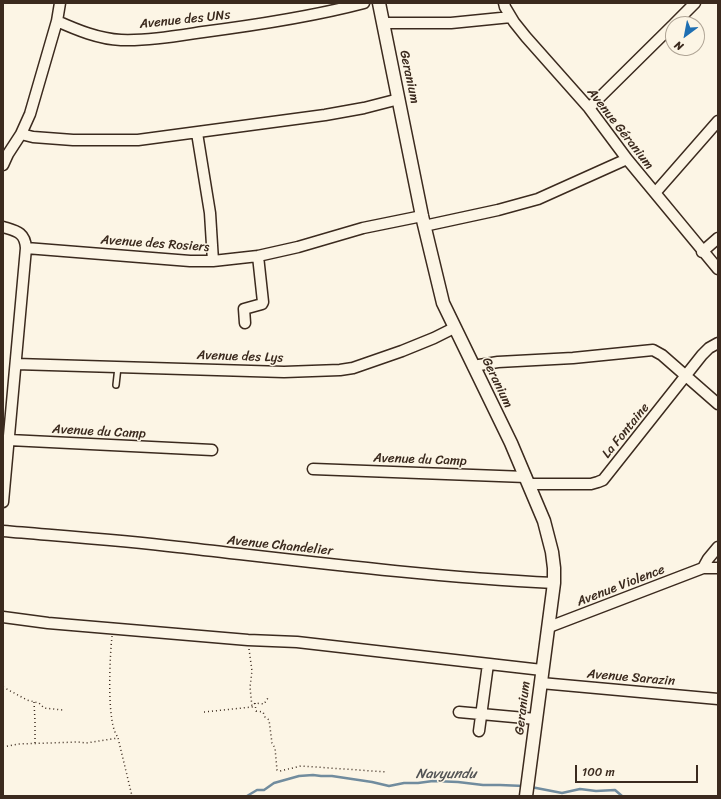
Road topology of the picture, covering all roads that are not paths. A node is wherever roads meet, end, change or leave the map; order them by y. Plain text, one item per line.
1 (60, 3) edge
2 (364, 3) edge
3 (379, 3) edge
4 (504, 3) edge
5 (695, 3) edge
6 (511, 16) junction
7 (681, 16) edge
8 (57, 21) junction
9 (383, 23) junction
10 (665, 32) edge
11 (399, 98) junction
12 (589, 108) junction
13 (718, 121) edge
14 (197, 133) junction
15 (21, 134) junction
16 (627, 159) junction
17 (3, 165) edge
18 (655, 193) junction
19 (423, 221) junction
20 (3, 227) edge
21 (718, 238) edge
22 (26, 245) junction
23 (702, 252) junction
24 (258, 256) junction
25 (213, 261) junction
26 (718, 269) edge
27 (245, 323) dead end
28 (454, 328) junction
29 (718, 343) edge
30 (16, 364) junction
31 (473, 366) junction
32 (118, 367) junction
33 (686, 376) junction
34 (116, 385) dead end
35 (718, 404) edge
36 (8, 440) junction
37 (212, 450) dead end
38 (313, 469) dead end
39 (528, 481) junction
40 (3, 502) edge
41 (3, 531) edge
42 (718, 547) edge
43 (703, 568) junction
44 (718, 568) edge
45 (554, 583) junction
46 (3, 617) edge
47 (549, 627) junction
48 (488, 664) junction
49 (542, 670) junction
50 (541, 683) junction
51 (718, 699) edge
52 (459, 712) dead end
53 (481, 713) junction
54 (536, 719) junction
55 (479, 731) dead end
56 (526, 796) edge

1 - 8 street
2 - 8 street, Avenue des UNs
3 - 9 street, Geranium
4 - 6 street, Avenue Géranium
5 - 7 street
6 - 9 street
6 - 12 street, Avenue Géranium
8 - 15 street
9 - 11 street, Geranium
10 - 12 street
11 - 14 street
11 - 19 street, Geranium
12 - 16 street, Avenue Géranium
13 - 18 street
14 - 15 street
14 - 25 street
15 - 17 street
16 - 18 street, Avenue Géranium
16 - 19 street, Avenue des Rosiers
18 - 23 street, Avenue Géranium
19 - 24 street, Avenue des Rosiers
19 - 28 street, Geranium
20 - 22 street
21 - 23 street
22 - 25 street, Avenue des Rosiers
22 - 30 street
23 - 26 street, Avenue Géranium
24 - 25 street, Avenue des Rosiers
24 - 27 street
28 - 31 street, Geranium
28 - 32 street, Avenue des Lys
29 - 33 street, La Fontaine
30 - 32 street, Avenue des Lys
30 - 36 street
31 - 33 street
31 - 39 street, Geranium
32 - 34 lane
33 - 35 street
33 - 39 street, La Fontaine
36 - 37 street, Avenue du Camp
36 - 40 street
38 - 39 street, Avenue du Camp
39 - 45 street, Geranium
41 - 45 street, Avenue Chandelier
42 - 43 street
43 - 44 street
43 - 47 street, Avenue Violence
45 - 47 street, Geranium
46 - 48 street
47 - 49 street, Geranium
48 - 49 street
48 - 53 street
49 - 50 street, Geranium
50 - 51 street, Avenue Sarazin
50 - 54 street, Geranium
52 - 53 street
53 - 54 street
53 - 55 street
54 - 56 street, Geranium

